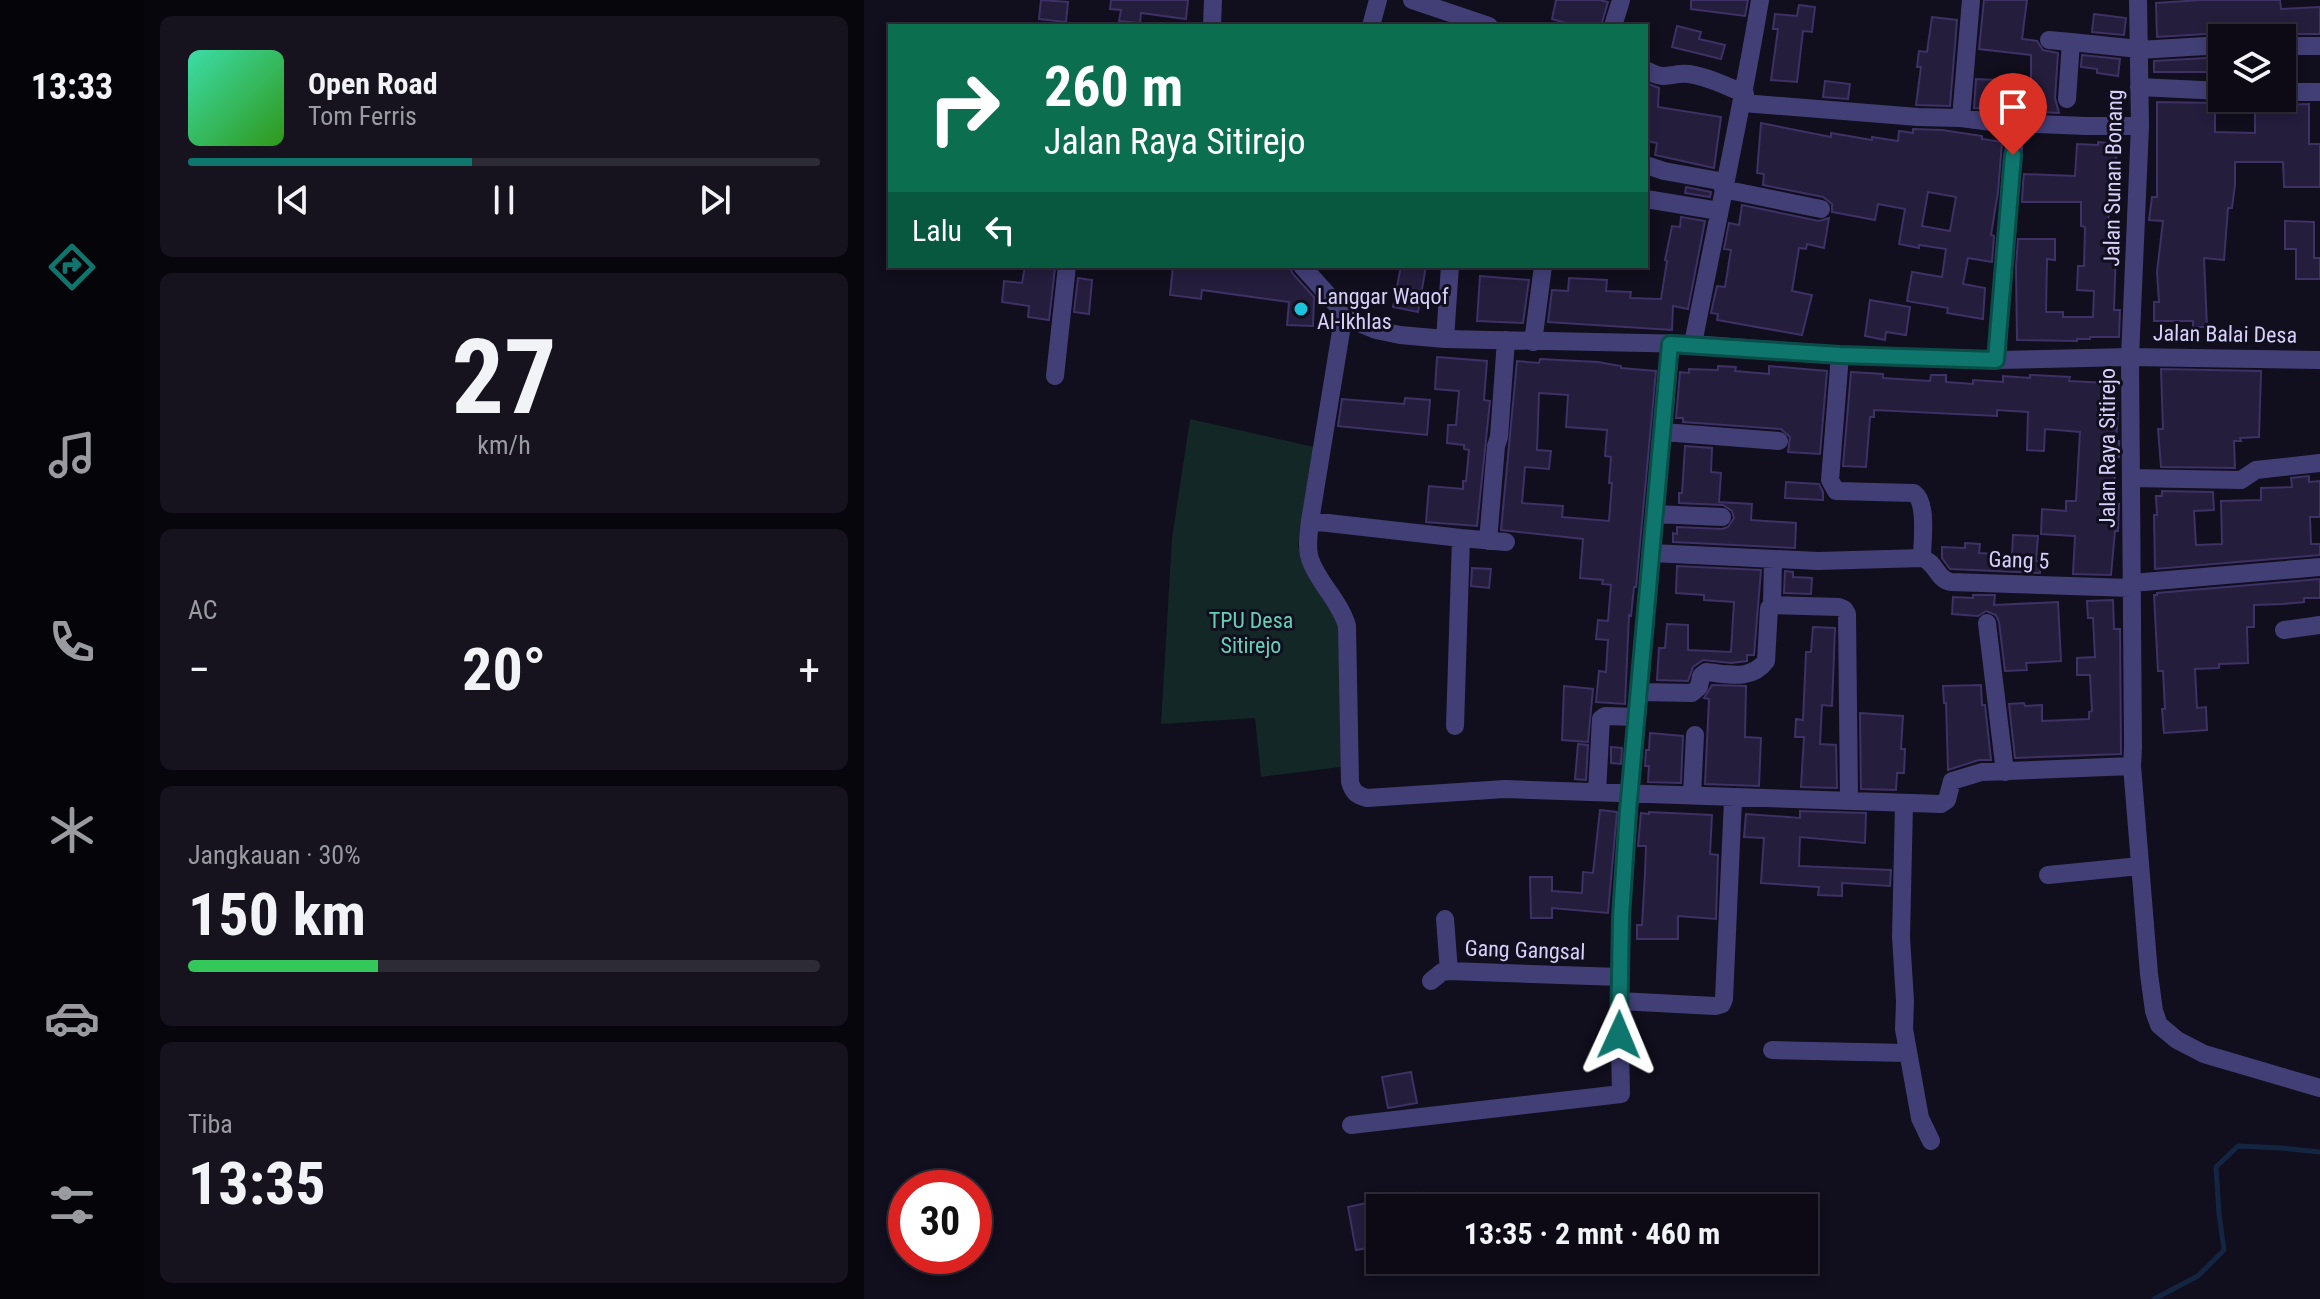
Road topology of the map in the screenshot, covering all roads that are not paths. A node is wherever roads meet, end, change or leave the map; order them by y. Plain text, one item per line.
1 (1213, 0) edge
2 (1378, 0) edge
3 (1412, 0) edge
4 (1621, 0) edge
5 (1760, 0) edge
6 (1971, 0) edge
7 (2138, 0) edge
8 (1463, 8) edge
9 (1212, 24) edge
10 (1372, 24) edge
11 (1486, 24) edge
12 (1614, 24) edge
13 (2049, 40) dead end
14 (2071, 42) junction
15 (2208, 46) edge
16 (2296, 46) edge
17 (2320, 46) edge
18 (2139, 50) junction
19 (1648, 71) edge
20 (2139, 87) junction
21 (2208, 90) edge
22 (2296, 92) edge
23 (2320, 92) edge
24 (1744, 98) junction
25 (2067, 99) dead end
26 (1961, 118) junction
27 (2016, 123) junction
28 (2140, 126) junction
29 (1648, 166) edge
30 (1724, 186) junction
31 (1648, 199) edge
32 (1821, 209) dead end
33 (1719, 211) junction
34 (1067, 268) edge
35 (1304, 268) edge
36 (1450, 268) edge
37 (1543, 268) edge
38 (1344, 313) junction
39 (1445, 339) junction
40 (1506, 340) junction
41 (1533, 342) junction
42 (1670, 344) junction
43 (1693, 344) junction
44 (1840, 355) junction
45 (2130, 357) junction
46 (1996, 360) junction
47 (2320, 360) edge
48 (1055, 376) dead end
49 (1663, 432) junction
50 (1779, 441) dead end
51 (2320, 463) edge
52 (2131, 478) junction
53 (1655, 514) junction
54 (1722, 517) dead end
55 (1310, 521) junction
56 (1461, 538) junction
57 (1652, 553) junction
58 (1919, 558) junction
59 (1773, 560) junction
60 (2320, 567) edge
61 (2131, 586) junction
62 (1772, 605) junction
63 (1987, 623) dead end
64 (2320, 625) edge
65 (2284, 630) dead end
66 (1640, 692) junction
67 (1637, 717) junction
68 (1455, 726) dead end
69 (1695, 735) dead end
70 (2132, 766) junction
71 (2005, 772) junction
72 (1597, 792) junction
73 (1630, 794) junction
74 (1692, 794) junction
75 (1733, 799) junction
76 (1849, 800) junction
77 (1904, 804) junction
78 (2140, 866) junction
79 (2048, 875) dead end
80 (1445, 919) dead end
81 (1449, 971) junction
82 (1620, 977) junction
83 (1431, 981) dead end
84 (1619, 1001) junction
85 (1772, 1050) dead end
86 (1908, 1053) junction
87 (2320, 1088) edge
88 (1351, 1125) dead end
89 (1931, 1141) dead end

1 - 9 street
2 - 10 street
3 - 8 street
4 - 12 street
5 - 24 street
6 - 26 street
7 - 18 street, Jalan Sunan Bonang
8 - 11 street
13 - 14 street
14 - 18 street
14 - 25 street
15 - 18 street
16 - 17 street
18 - 20 street, Jalan Sunan Bonang
19 - 24 street
20 - 21 street
20 - 28 street, Jalan Sunan Bonang
22 - 23 street
24 - 26 street
24 - 30 street
26 - 27 street
27 - 28 street
27 - 46 street
28 - 45 street, Jalan Sunan Bonang
29 - 30 street
30 - 32 street
30 - 33 street
31 - 33 street
33 - 43 street
34 - 48 street
35 - 38 street, Jalan Raya Sitirejo
36 - 39 street
37 - 41 street
38 - 39 street, Jalan Raya Sitirejo
38 - 55 street
39 - 40 street, Jalan Raya Sitirejo
40 - 41 street, Jalan Raya Sitirejo
40 - 56 street
41 - 42 street, Jalan Raya Sitirejo
42 - 43 street, Jalan Raya Sitirejo
42 - 49 street
43 - 44 street, Jalan Raya Sitirejo
44 - 46 street, Jalan Raya Sitirejo
44 - 58 street
45 - 46 street, Jalan Raya Sitirejo
45 - 47 street, Jalan Balai Desa
45 - 52 street, Jalan Raya Sitirejo
49 - 50 street
49 - 53 street
51 - 52 street
52 - 61 street, Jalan Raya Sitirejo
53 - 54 street
53 - 57 street
55 - 56 street
55 - 72 street
56 - 68 street
57 - 59 street
57 - 66 street
58 - 59 street
58 - 61 street, Gang 5
59 - 62 street
60 - 61 street, Gang 5
61 - 70 street, Jalan Raya Sitirejo
62 - 66 street
62 - 76 street
63 - 71 street
64 - 65 street
66 - 67 street
67 - 72 street
67 - 73 street
69 - 74 street
70 - 71 street
70 - 78 street, Jalan Raya Sitirejo
71 - 77 street
72 - 73 street
73 - 74 street
73 - 82 street
74 - 75 street
75 - 76 street
75 - 84 street
76 - 77 street
77 - 86 street
78 - 79 street
78 - 87 street, Jalan Raya Sitirejo
80 - 81 street
81 - 82 street, Gang Gangsal
81 - 83 street, Gang Gangsal
82 - 84 street
84 - 88 street
85 - 86 street
86 - 89 street

